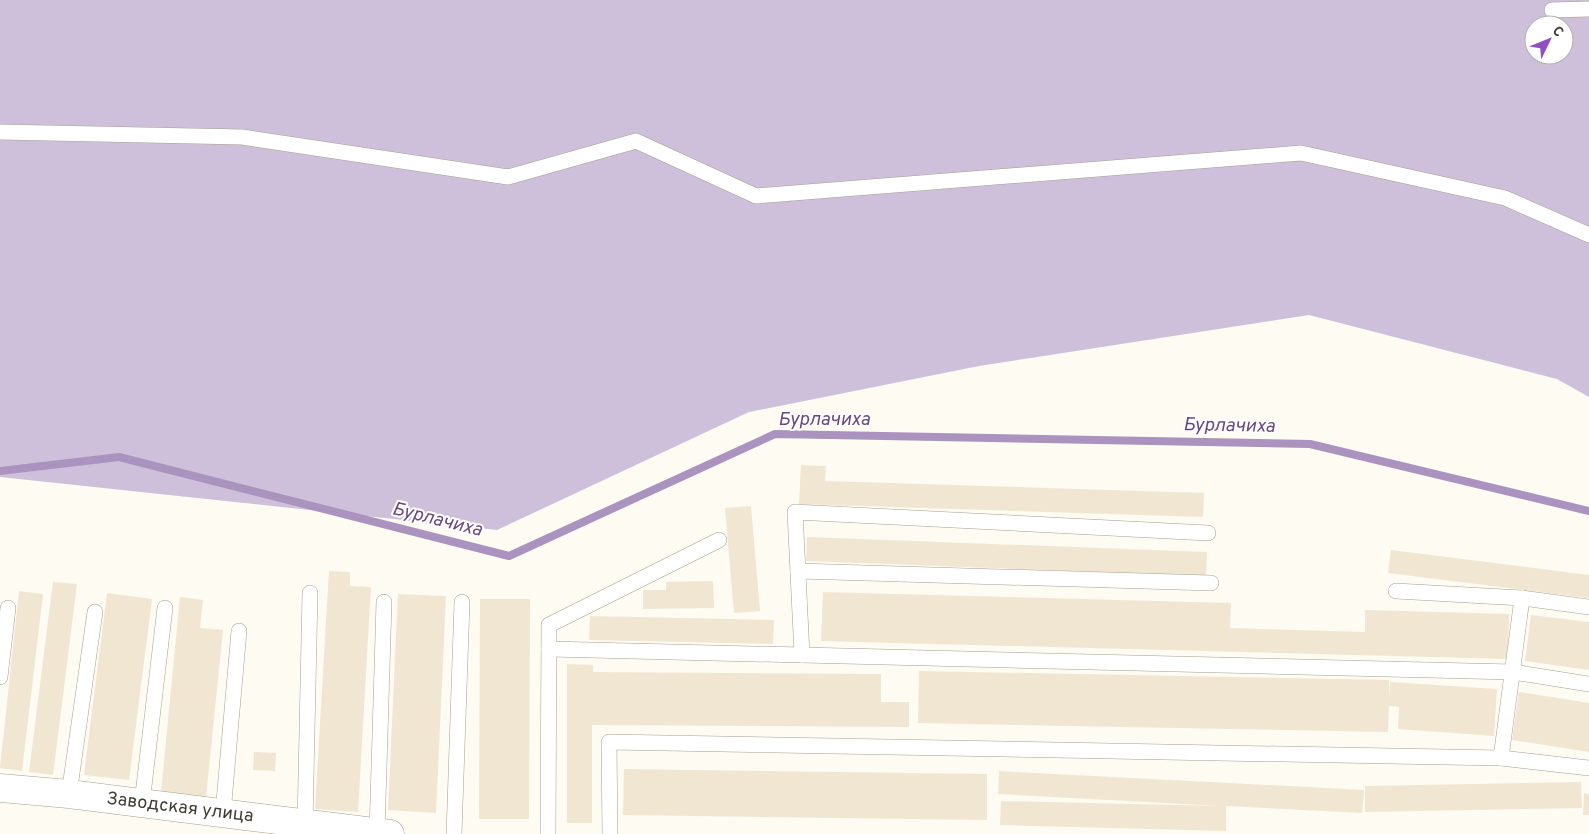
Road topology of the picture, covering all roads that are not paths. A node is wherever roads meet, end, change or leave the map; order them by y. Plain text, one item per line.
1 (1589, 9) edge
2 (1552, 10) dead end
3 (0, 132) edge
4 (1589, 235) edge
5 (1208, 533) dead end
6 (719, 540) dead end
7 (798, 572) junction
8 (1211, 583) dead end
9 (1396, 591) dead end
10 (310, 592) dead end
11 (1522, 598) junction
12 (384, 602) dead end
13 (462, 602) dead end
14 (1589, 607) edge
15 (8, 608) dead end
16 (165, 608) dead end
17 (95, 612) dead end
18 (239, 631) dead end
19 (549, 650) junction
20 (802, 655) junction
21 (1513, 672) junction
22 (0, 677) edge
23 (1589, 684) edge
24 (1501, 758) junction
25 (1589, 768) edge
26 (0, 788) edge
27 (69, 794) junction
28 (142, 803) junction
29 (223, 814) junction
30 (305, 824) junction
31 (384, 833) edge
32 (454, 834) edge
33 (548, 834) edge
34 (610, 834) edge

1 - 2 lane
3 - 4 lane
5 - 7 lane
6 - 19 lane
7 - 8 lane
7 - 20 lane
9 - 11 lane
10 - 30 lane
11 - 14 lane
11 - 21 lane
12 - 31 lane
13 - 32 lane
15 - 22 lane
16 - 28 lane
17 - 27 lane
18 - 29 lane
19 - 20 lane
19 - 33 lane
20 - 21 lane
21 - 23 lane
21 - 24 lane
24 - 25 lane
24 - 34 lane
26 - 27 street, Заводская улица
27 - 28 street, Заводская улица
28 - 29 street, Заводская улица
29 - 30 street, Заводская улица
30 - 31 street, Заводская улица

